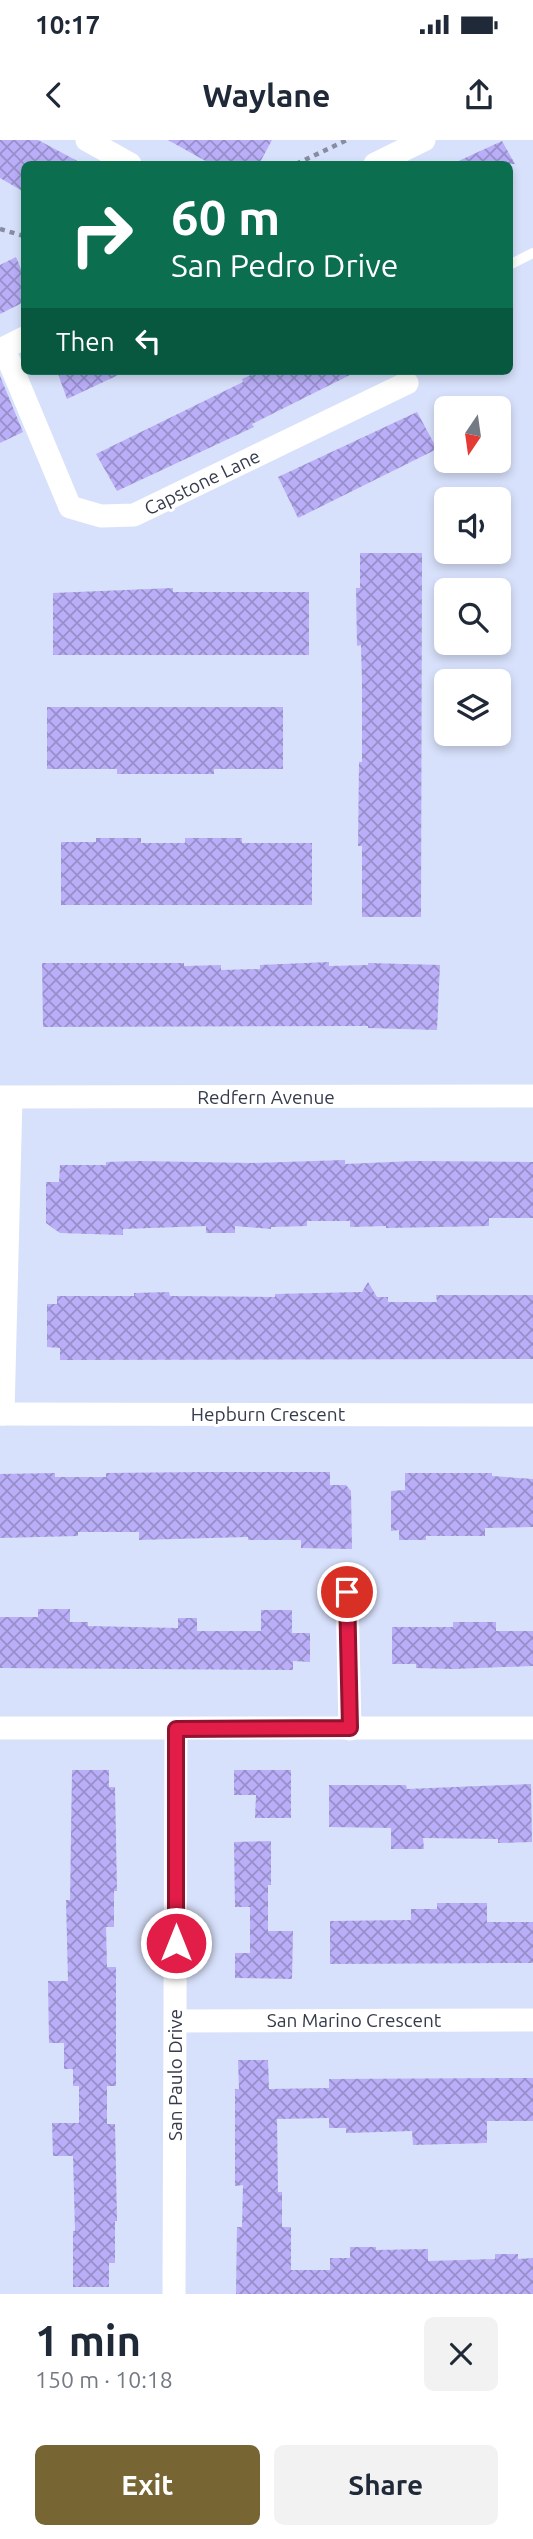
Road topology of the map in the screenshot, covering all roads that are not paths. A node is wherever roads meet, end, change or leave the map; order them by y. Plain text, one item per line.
1 (87, 140) edge
2 (424, 140) edge
3 (125, 161) edge
4 (380, 161) edge
5 (533, 253) edge
6 (513, 263) edge
7 (10, 346) edge
8 (409, 377) edge
9 (533, 1096) edge
10 (6, 1097) edge
11 (1, 1414) edge
12 (533, 1415) edge
13 (347, 1592) dead end
14 (0, 1728) edge
15 (350, 1728) junction
16 (533, 1728) edge
17 (176, 1729) junction
18 (533, 2020) edge
19 (176, 2021) junction
20 (174, 2294) edge

1 - 3 street
2 - 4 street
5 - 6 lane
7 - 8 street, Capstone Lane
9 - 10 street, Redfern Avenue
10 - 11 street
11 - 12 street, Hepburn Crescent
13 - 15 street
14 - 17 street
15 - 16 street
15 - 17 street
17 - 19 street, San Paulo Drive
18 - 19 street, San Marino Crescent
19 - 20 street, San Paulo Drive

